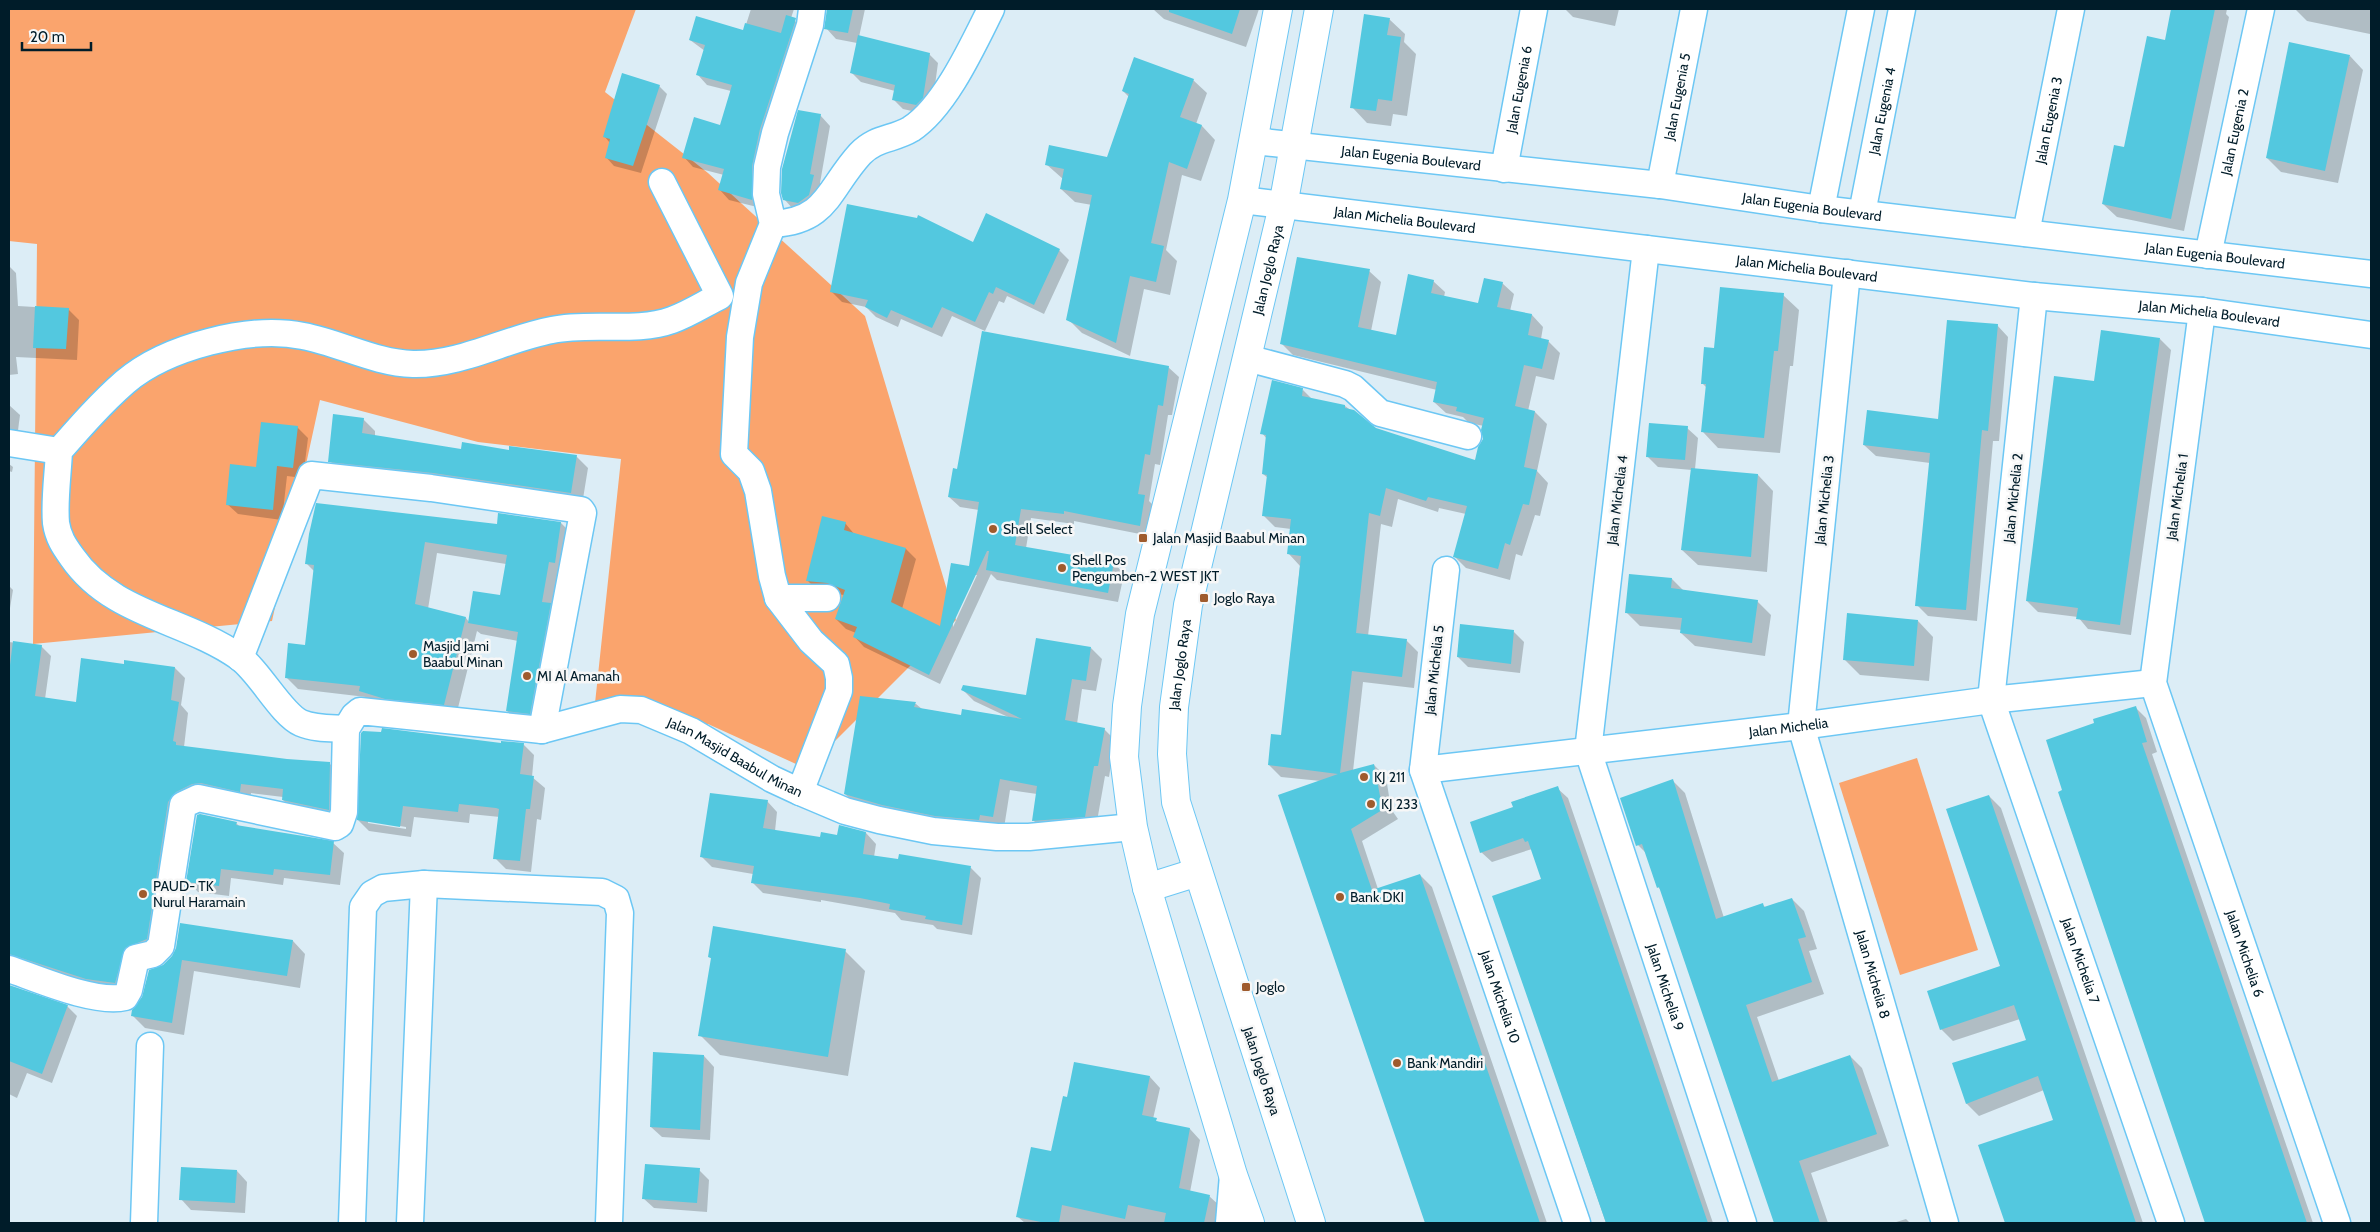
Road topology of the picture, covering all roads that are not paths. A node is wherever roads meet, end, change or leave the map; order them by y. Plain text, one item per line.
1 (812, 9) edge
2 (991, 9) edge
3 (1278, 9) edge
4 (1319, 9) edge
5 (1534, 9) edge
6 (1694, 9) edge
7 (1861, 9) edge
8 (1902, 9) edge
9 (2071, 9) edge
10 (2261, 9) edge
11 (1254, 141) junction
12 (1294, 144) junction
13 (1504, 169) junction
14 (662, 182) dead end
15 (1660, 185) junction
16 (1242, 200) junction
17 (1283, 206) junction
18 (1821, 209) junction
19 (1862, 213) junction
20 (773, 224) junction
21 (2026, 233) junction
22 (1646, 249) junction
23 (2208, 255) junction
24 (1847, 273) junction
25 (2371, 274) edge
26 (749, 283) junction
27 (720, 296) junction
28 (2034, 296) junction
29 (2202, 311) junction
30 (2371, 335) edge
31 (1247, 358) junction
32 (1468, 436) dead end
33 (9, 443) edge
34 (59, 451) junction
35 (1446, 570) dead end
36 (778, 598) junction
37 (827, 598) dead end
38 (240, 658) junction
39 (2153, 683) junction
40 (1991, 700) junction
41 (1801, 726) junction
42 (346, 729) junction
43 (542, 730) junction
44 (1588, 751) junction
45 (1423, 770) junction
46 (800, 792) junction
47 (1134, 827) junction
48 (1198, 872) junction
49 (424, 884) junction
50 (1147, 888) junction
51 (9, 969) edge
52 (150, 1046) dead end
53 (1233, 1175) junction
54 (144, 1223) edge
55 (352, 1223) edge
56 (410, 1223) edge
57 (609, 1223) edge
58 (1229, 1223) edge
59 (1250, 1223) edge
60 (1311, 1223) edge
61 (1577, 1223) edge
62 (1743, 1223) edge
63 (1945, 1223) edge
64 (2170, 1223) edge
65 (2337, 1223) edge

1 - 20 street
2 - 20 street
3 - 11 main road
4 - 12 main road, Jalan Joglo Raya
5 - 13 street, Jalan Eugenia 6
6 - 15 street, Jalan Eugenia 5
7 - 18 street
8 - 19 street, Jalan Eugenia 4
9 - 21 street, Jalan Eugenia 3
10 - 23 street, Jalan Eugenia 2
11 - 12 street, Jalan Eugenia Boulevard
11 - 16 main road
12 - 13 street, Jalan Eugenia Boulevard
12 - 17 main road, Jalan Joglo Raya
13 - 15 street, Jalan Eugenia Boulevard
14 - 27 street
15 - 18 street, Jalan Eugenia Boulevard
16 - 17 street, Jalan Michelia Boulevard
16 - 47 main road
17 - 22 street, Jalan Michelia Boulevard
17 - 31 main road, Jalan Joglo Raya
18 - 19 street, Jalan Eugenia Boulevard
19 - 21 street, Jalan Eugenia Boulevard
20 - 26 street
21 - 23 street, Jalan Eugenia Boulevard
22 - 24 street, Jalan Michelia Boulevard
22 - 44 street, Jalan Michelia 4
23 - 25 street, Jalan Eugenia Boulevard
24 - 28 street, Jalan Michelia Boulevard
24 - 41 street, Jalan Michelia 3
26 - 27 street
26 - 36 street
27 - 34 street
28 - 29 street, Jalan Michelia Boulevard
28 - 40 street, Jalan Michelia 2
29 - 30 street, Jalan Michelia Boulevard
29 - 39 street, Jalan Michelia 1
31 - 32 street
31 - 48 main road, Jalan Joglo Raya
33 - 34 street
34 - 38 street
35 - 45 street, Jalan Michelia 5
36 - 37 street
36 - 46 street
38 - 42 street
38 - 43 street
39 - 40 street, Jalan Michelia
39 - 65 street, Jalan Michelia 6
40 - 41 street, Jalan Michelia
40 - 64 street, Jalan Michelia 7
41 - 44 street, Jalan Michelia
41 - 63 street, Jalan Michelia 8
42 - 43 street, Jalan Masjid Baabul Minan
42 - 51 street
43 - 46 street, Jalan Masjid Baabul Minan
44 - 45 street, Jalan Michelia
44 - 62 street, Jalan Michelia 9
45 - 61 street, Jalan Michelia 10
46 - 47 street, Jalan Masjid Baabul Minan
47 - 50 main road
48 - 50 main road
48 - 60 main road, Jalan Joglo Raya
49 - 55 street
49 - 56 street
49 - 57 street
50 - 53 main road
52 - 54 street
53 - 58 street
53 - 59 main road

